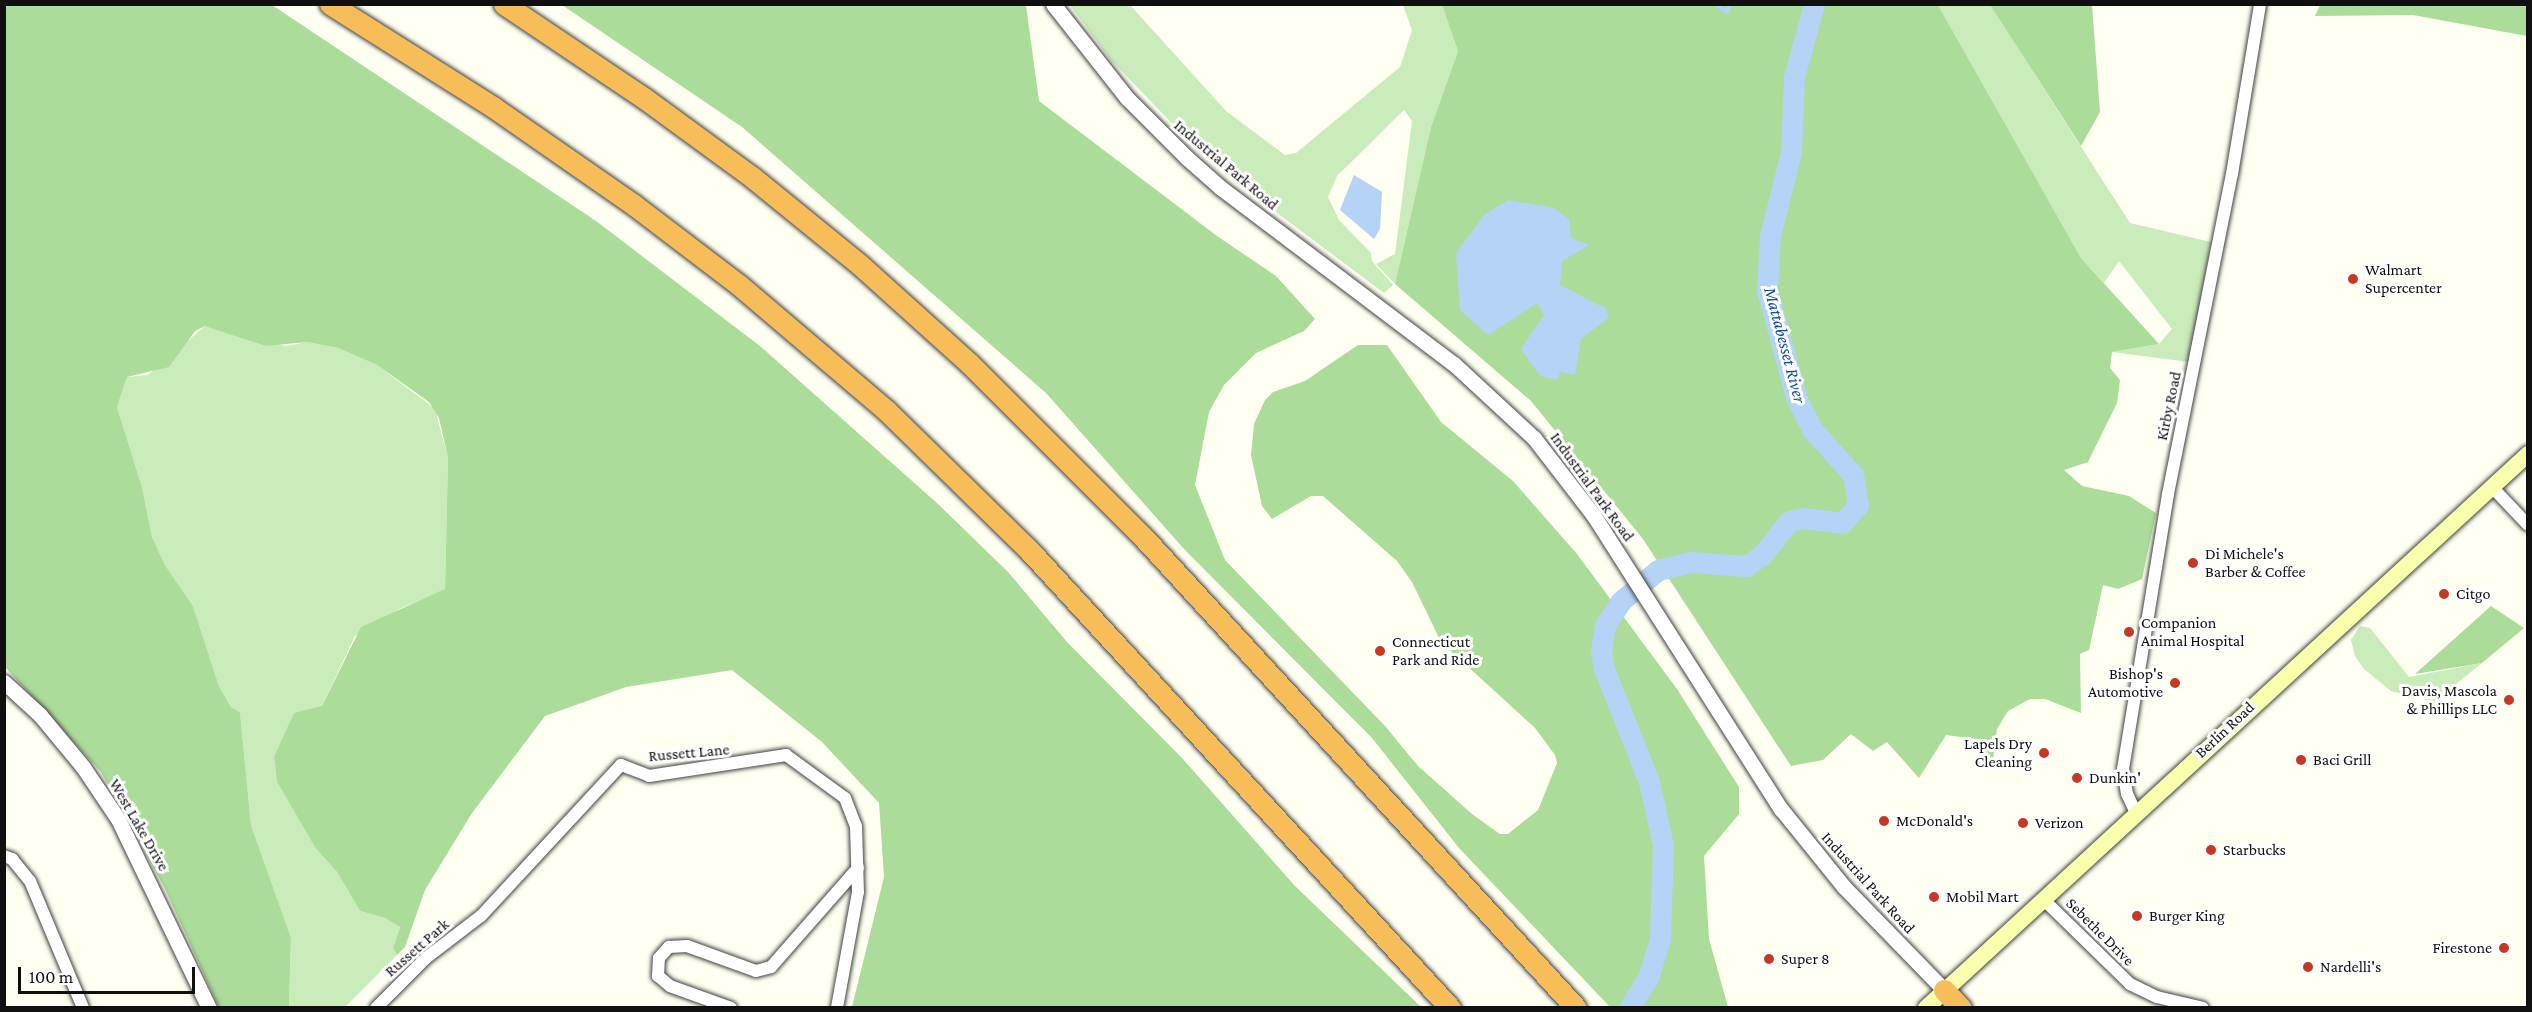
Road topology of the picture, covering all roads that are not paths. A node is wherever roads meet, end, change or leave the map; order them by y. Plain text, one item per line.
1 (330, 4) edge
2 (504, 4) edge
3 (1053, 4) edge
4 (2260, 4) edge
5 (2528, 454) edge
6 (2492, 487) junction
7 (2528, 525) edge
8 (4, 682) edge
9 (2136, 813) junction
10 (4, 856) edge
11 (858, 868) junction
12 (2043, 899) junction
13 (481, 916) joint
14 (1944, 990) junction
15 (83, 1008) edge
16 (209, 1008) edge
17 (376, 1008) edge
18 (731, 1008) edge
19 (837, 1008) edge
20 (1450, 1008) edge
21 (1576, 1008) edge
22 (1926, 1008) edge
23 (1961, 1008) edge
24 (2203, 1008) edge

1 - 20 highway
2 - 21 highway
3 - 14 street, Industrial Park Road
4 - 9 street, Kirby Road
5 - 6 main road, Berlin Road
6 - 7 street
6 - 9 main road, Berlin Road
8 - 16 street, West Lake Drive
9 - 12 main road, Berlin Road
10 - 15 street
11 - 13 street, Russett Lane
11 - 18 street
11 - 19 street, Russett Lane
12 - 14 main road, Berlin Road
12 - 24 street, Sebethe Drive
13 - 17 street, Russett Park
14 - 22 main road, Berlin Road
14 - 23 highway

